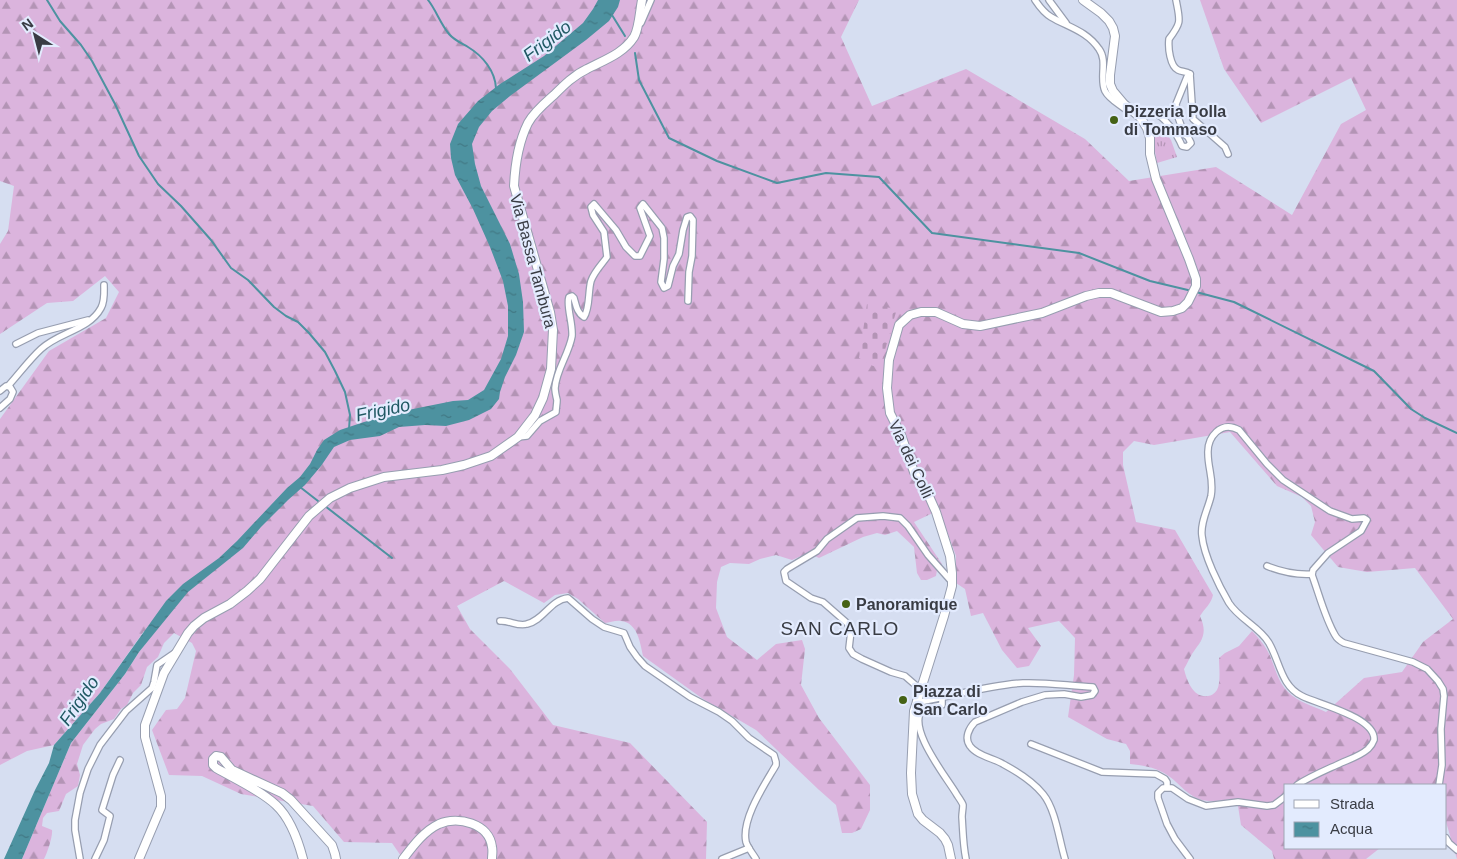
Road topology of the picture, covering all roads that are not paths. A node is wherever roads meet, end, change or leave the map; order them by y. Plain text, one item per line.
1 (642, 0) edge
2 (651, 0) edge
3 (1035, 0) edge
4 (1049, 0) edge
5 (1083, 0) edge
6 (1176, 0) edge
7 (1067, 24) junction
8 (635, 36) junction
9 (1190, 74) junction
10 (1142, 119) junction
11 (1228, 154) dead end
12 (104, 285) dead end
13 (688, 301) dead end
14 (92, 319) junction
15 (16, 344) dead end
16 (8, 386) junction
17 (0, 391) edge
18 (0, 408) edge
19 (518, 437) junction
20 (1267, 566) dead end
21 (1312, 574) junction
22 (952, 582) junction
23 (500, 621) dead end
24 (176, 652) junction
25 (920, 689) junction
26 (942, 698) junction
27 (916, 701) junction
28 (1031, 744) dead end
29 (120, 760) dead end
30 (1299, 784) edge
31 (1439, 784) edge
32 (1167, 787) junction
33 (1284, 798) edge
34 (1447, 840) edge
35 (750, 848) junction
36 (1457, 850) edge
37 (80, 859) edge
38 (95, 859) edge
39 (139, 859) edge
40 (303, 859) edge
41 (336, 859) edge
42 (404, 859) edge
43 (492, 859) edge
44 (722, 859) edge
45 (756, 859) edge
46 (951, 859) edge
47 (966, 859) edge
48 (1065, 859) edge
49 (1190, 859) edge

1 - 8 street
2 - 8 street
3 - 7 street
4 - 7 street
5 - 10 street
6 - 9 street
7 - 10 street
8 - 19 street, Via Bassa Tambura
9 - 10 street
9 - 11 street
10 - 22 street, Via dei Colli
12 - 14 street
13 - 19 street
14 - 15 street
14 - 16 street
16 - 17 street
16 - 18 street
19 - 24 street, Via Bassa Tambura
20 - 21 street
21 - 30 street
21 - 31 street
22 - 25 street, Via dei Colli
22 - 25 street
23 - 35 street
24 - 37 street
24 - 39 street, Via Bassa Tambura
25 - 27 street, Via dei Colli
26 - 27 street
26 - 47 street
26 - 48 street
27 - 46 street, Via dei Colli
28 - 32 street
29 - 38 street
32 - 33 street
32 - 49 street
34 - 36 street
35 - 44 street
35 - 45 street
40 - 41 street
42 - 43 street

